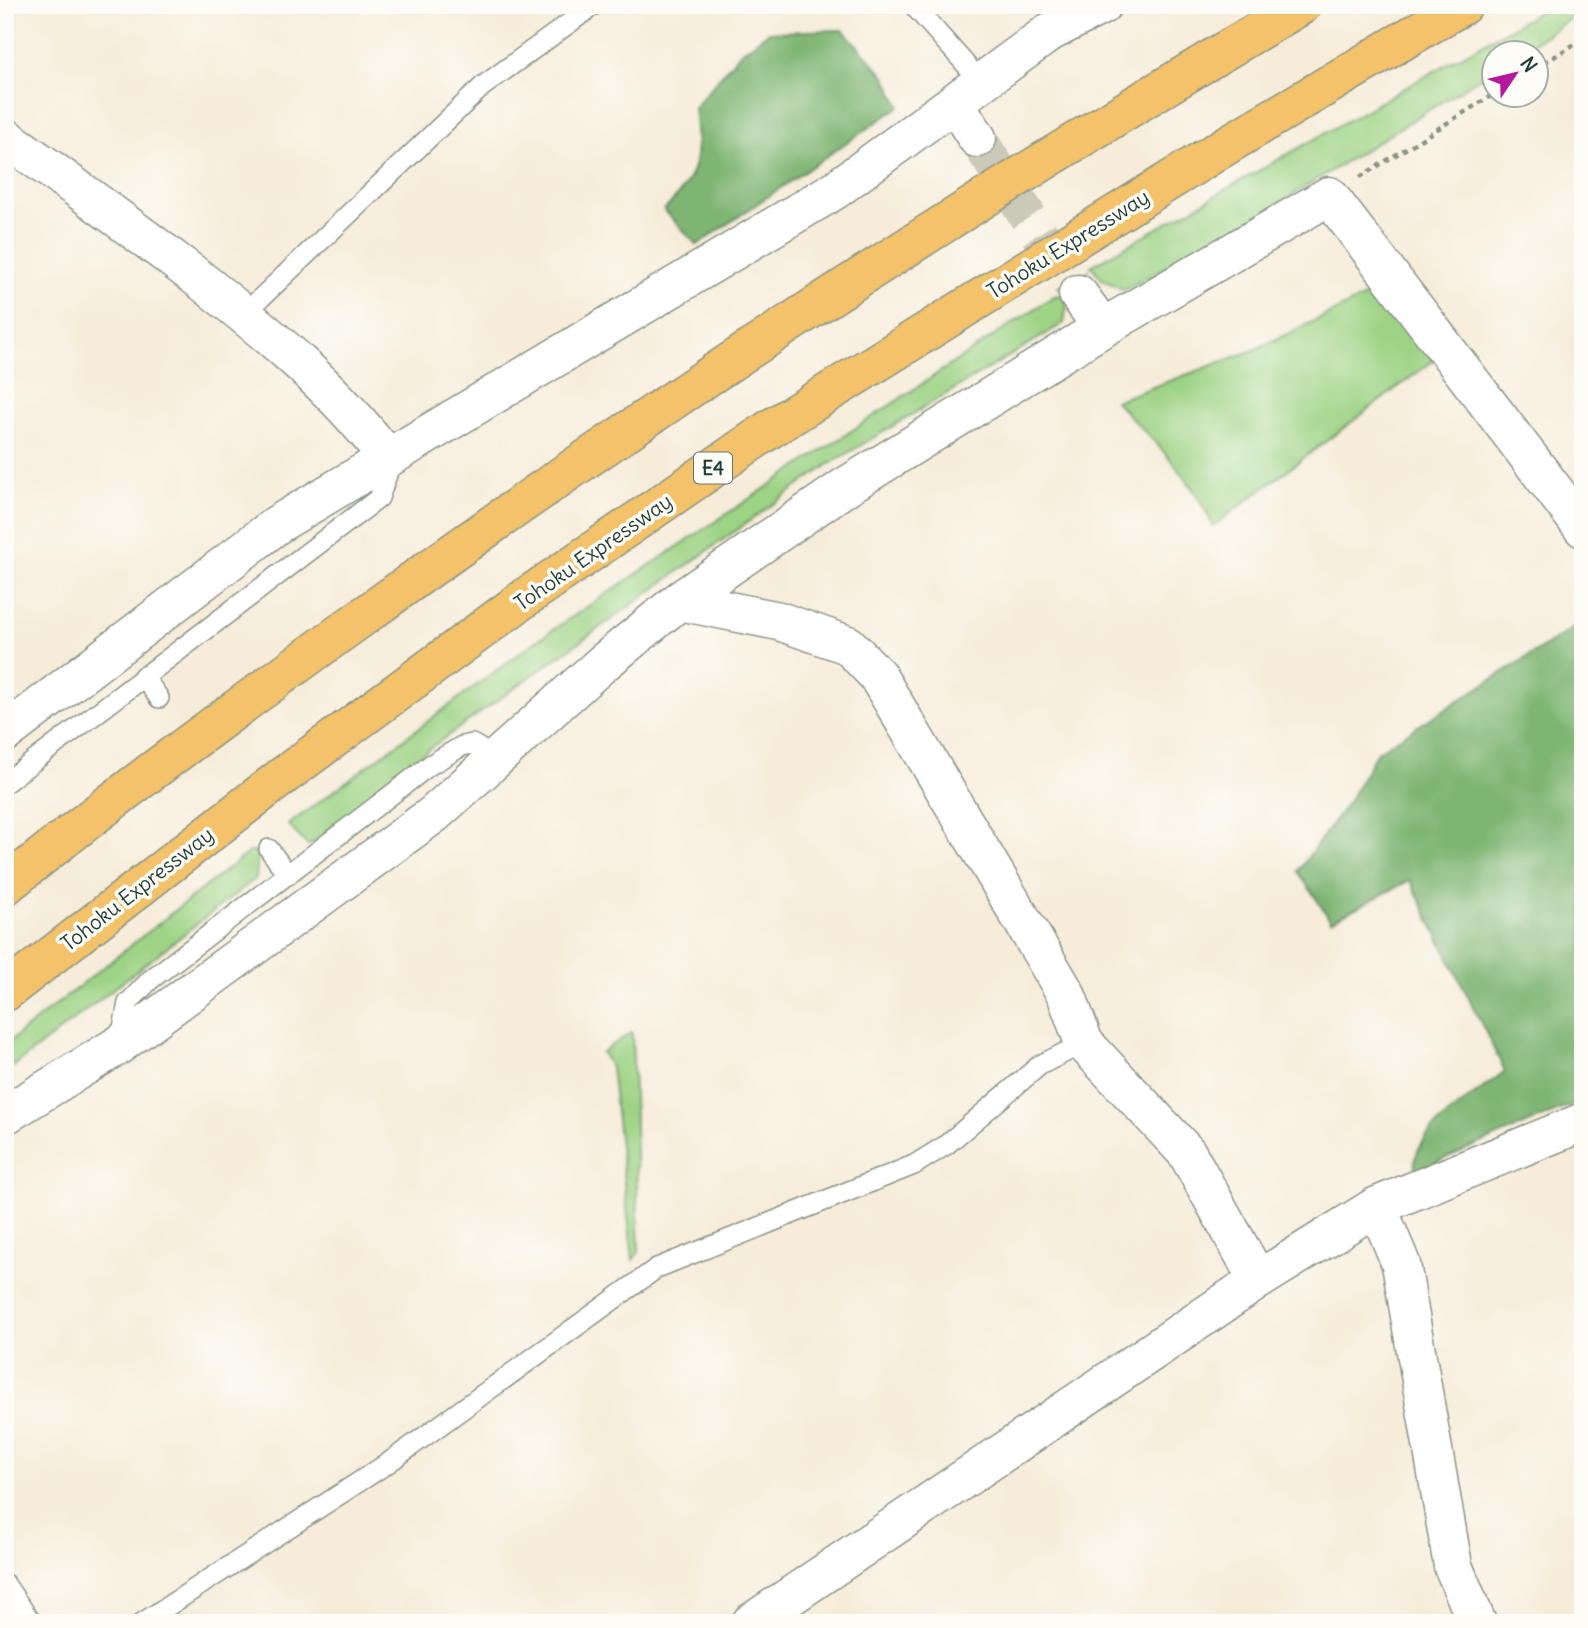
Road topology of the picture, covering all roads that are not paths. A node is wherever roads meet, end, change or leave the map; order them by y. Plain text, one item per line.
1 (594, 5) edge
2 (913, 5) edge
3 (1102, 5) edge
4 (1302, 5) edge
5 (1463, 5) edge
6 (966, 96) junction
7 (5, 137) edge
8 (976, 138) tunnel mouth
9 (1077, 294) tunnel mouth
10 (244, 314) junction
11 (1103, 328) junction
12 (386, 456) junction
13 (1583, 528) edge
14 (679, 601) junction
15 (143, 676) junction
16 (159, 698) dead end
17 (5, 733) edge
18 (497, 759) junction
19 (5, 783) edge
20 (269, 849) dead end
21 (288, 875) junction
22 (5, 886) edge
23 (5, 992) edge
24 (1084, 1043) junction
25 (119, 1045) junction
26 (5, 1115) edge
27 (1583, 1122) edge
28 (1377, 1206) junction
29 (1258, 1280) junction
30 (5, 1584) edge
31 (32, 1623) edge
32 (142, 1623) edge
33 (751, 1623) edge
34 (1477, 1623) edge

1 - 10 lane
2 - 6 lane
3 - 6 street
4 - 22 highway
5 - 23 highway, Tohoku Expressway / E4
6 - 8 street
6 - 12 street
7 - 10 street
9 - 11 street
10 - 12 street
11 - 13 street
11 - 14 street
12 - 15 lane
12 - 17 street
14 - 18 street
14 - 24 street
15 - 16 lane
15 - 19 lane
18 - 21 lane
18 - 25 street
20 - 21 lane
21 - 25 lane
24 - 29 street
24 - 32 lane
25 - 26 street
27 - 28 street
28 - 29 street
28 - 34 street
29 - 33 street
30 - 31 lane

